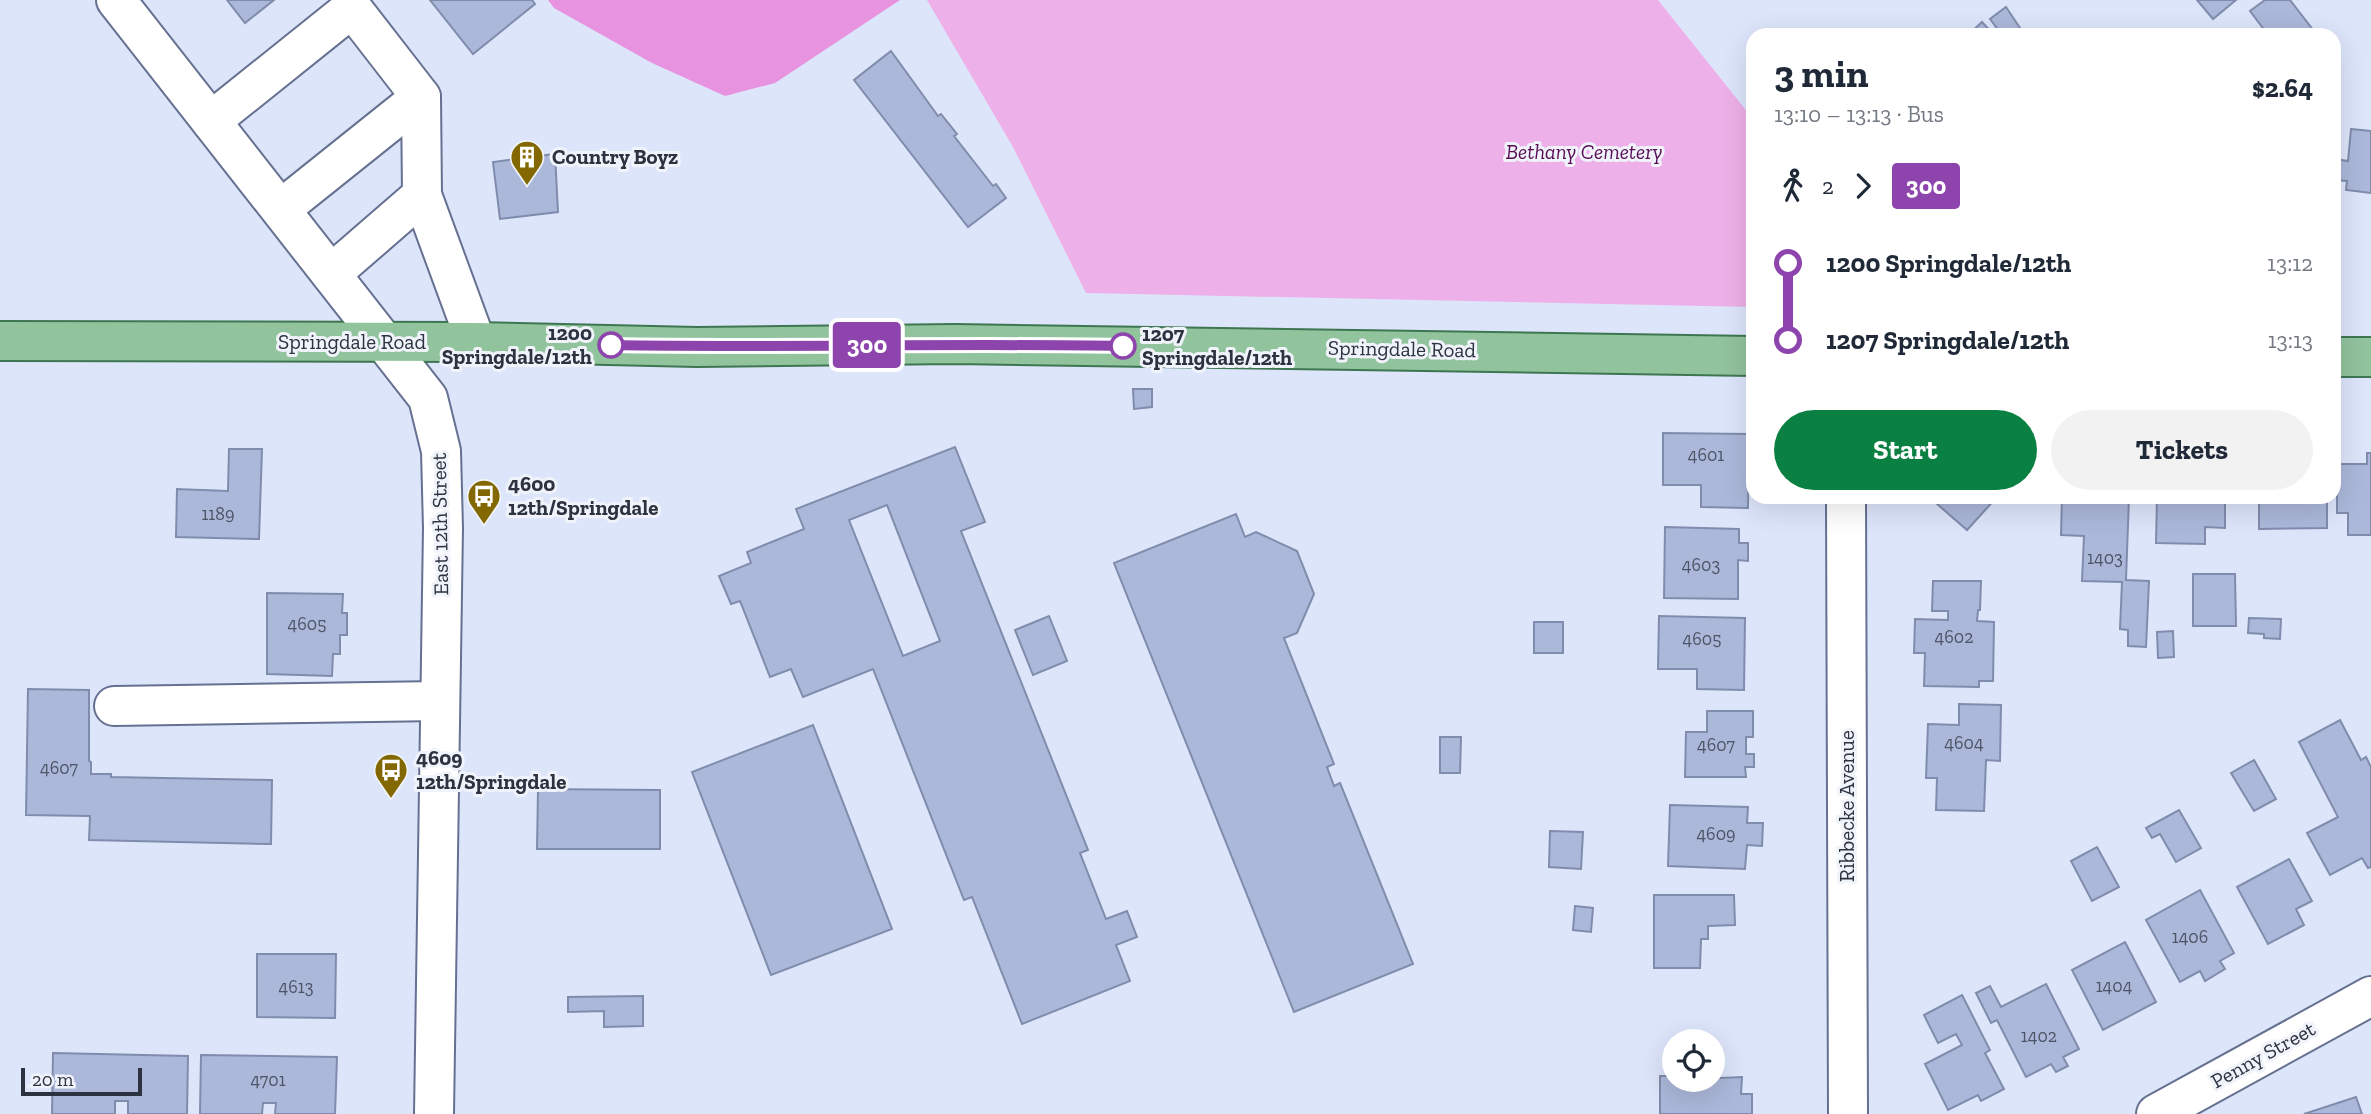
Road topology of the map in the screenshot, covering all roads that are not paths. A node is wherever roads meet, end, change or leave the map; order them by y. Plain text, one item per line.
1 (116, 0) edge
2 (421, 97) junction
3 (211, 121) junction
4 (422, 195) junction
5 (281, 209) junction
6 (331, 274) junction
7 (0, 341) edge
8 (383, 342) junction
9 (476, 342) junction
10 (1746, 356) edge
11 (2341, 357) edge
12 (2371, 357) edge
13 (1846, 504) edge
14 (440, 701) junction
15 (114, 706) dead end
16 (2371, 996) edge
17 (434, 1114) edge
18 (1848, 1114) edge
19 (2156, 1114) edge

1 - 3 street, East 12th Street
2 - 3 street
2 - 4 street
2 - 5 street
3 - 5 street, East 12th Street
4 - 6 street
4 - 9 street
5 - 6 street, East 12th Street
6 - 8 street, East 12th Street
7 - 8 main road, Springdale Road
8 - 9 main road, Springdale Road
8 - 14 street, East 12th Street
9 - 10 main road, Springdale Road
11 - 12 main road
13 - 18 street, Ribbecke Avenue
14 - 15 street
14 - 17 street, East 12th Street
16 - 19 street, Penny Street

